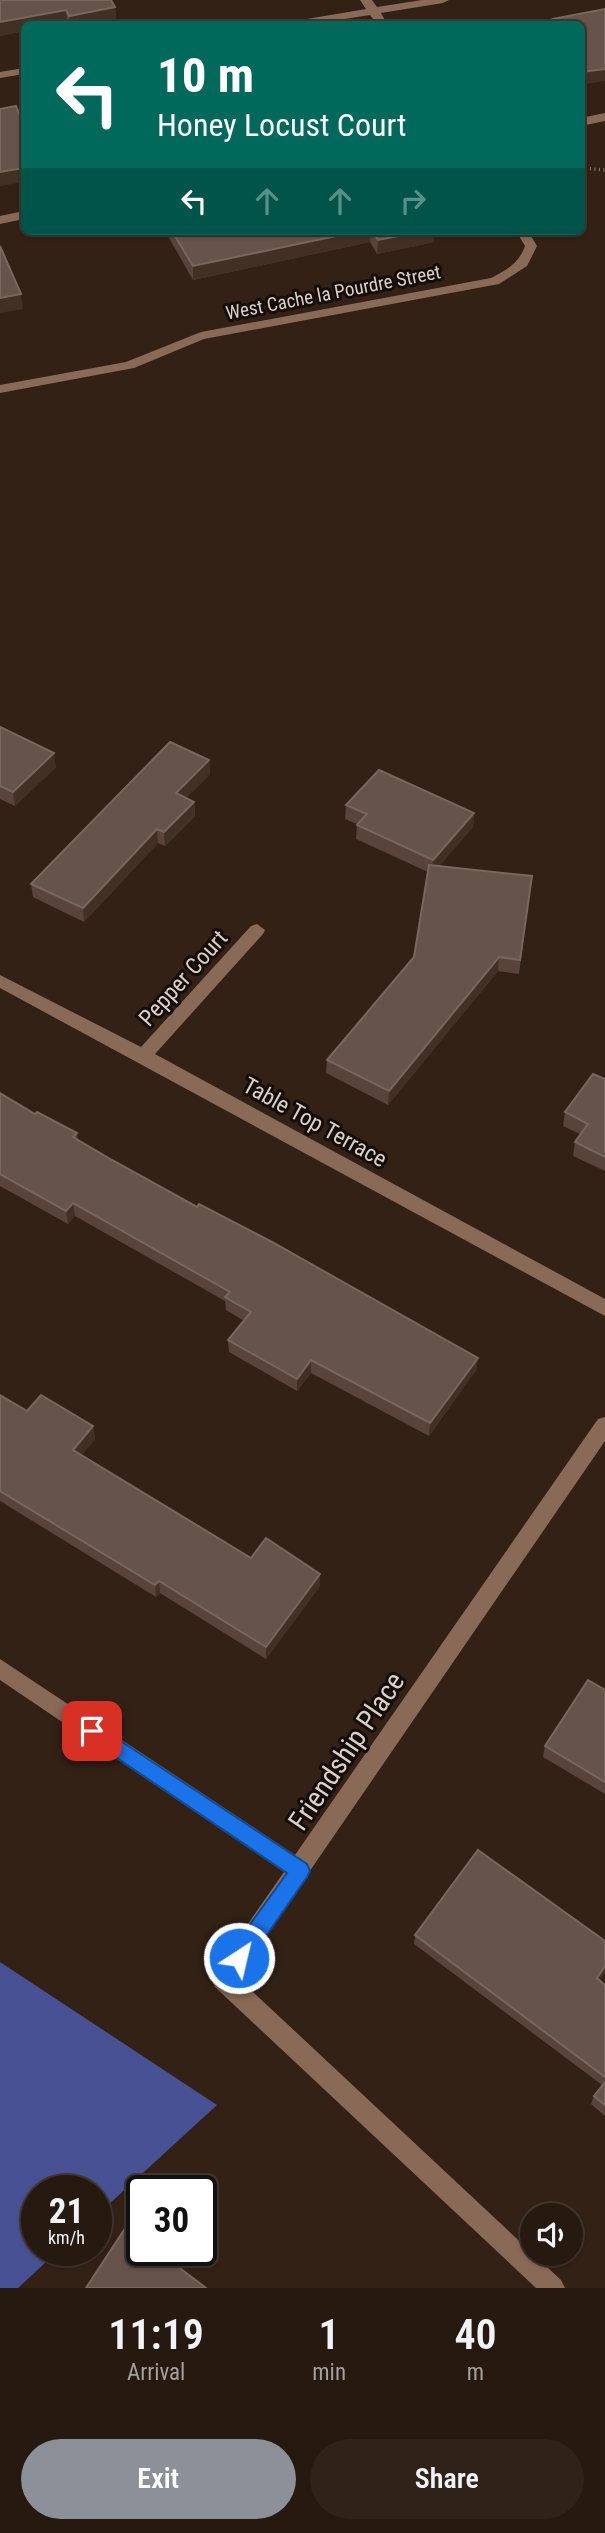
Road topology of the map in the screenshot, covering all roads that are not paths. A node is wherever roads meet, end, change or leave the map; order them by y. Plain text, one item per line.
1 (366, 0) edge
2 (443, 0) edge
3 (373, 11) junction
4 (313, 21) edge
5 (380, 21) edge
6 (21, 72) edge
7 (0, 75) edge
8 (605, 117) edge
9 (585, 121) edge
10 (21, 216) edge
11 (0, 220) edge
12 (524, 235) edge
13 (0, 389) edge
14 (257, 930) dead end
15 (0, 981) edge
16 (143, 1056) junction
17 (605, 1308) edge
18 (605, 1425) edge
19 (0, 1668) edge
20 (300, 1871) junction
21 (553, 2288) edge

1 - 3 street
2 - 3 street
3 - 4 street
3 - 5 street
6 - 7 street
8 - 9 street
10 - 11 street
12 - 13 street, West Cache la Pourdre Street
14 - 16 street, Pepper Court
15 - 16 street, Table Top Terrace
16 - 17 street, Table Top Terrace
18 - 20 street, Friendship Place
19 - 20 street
20 - 21 street, Friendship Place

